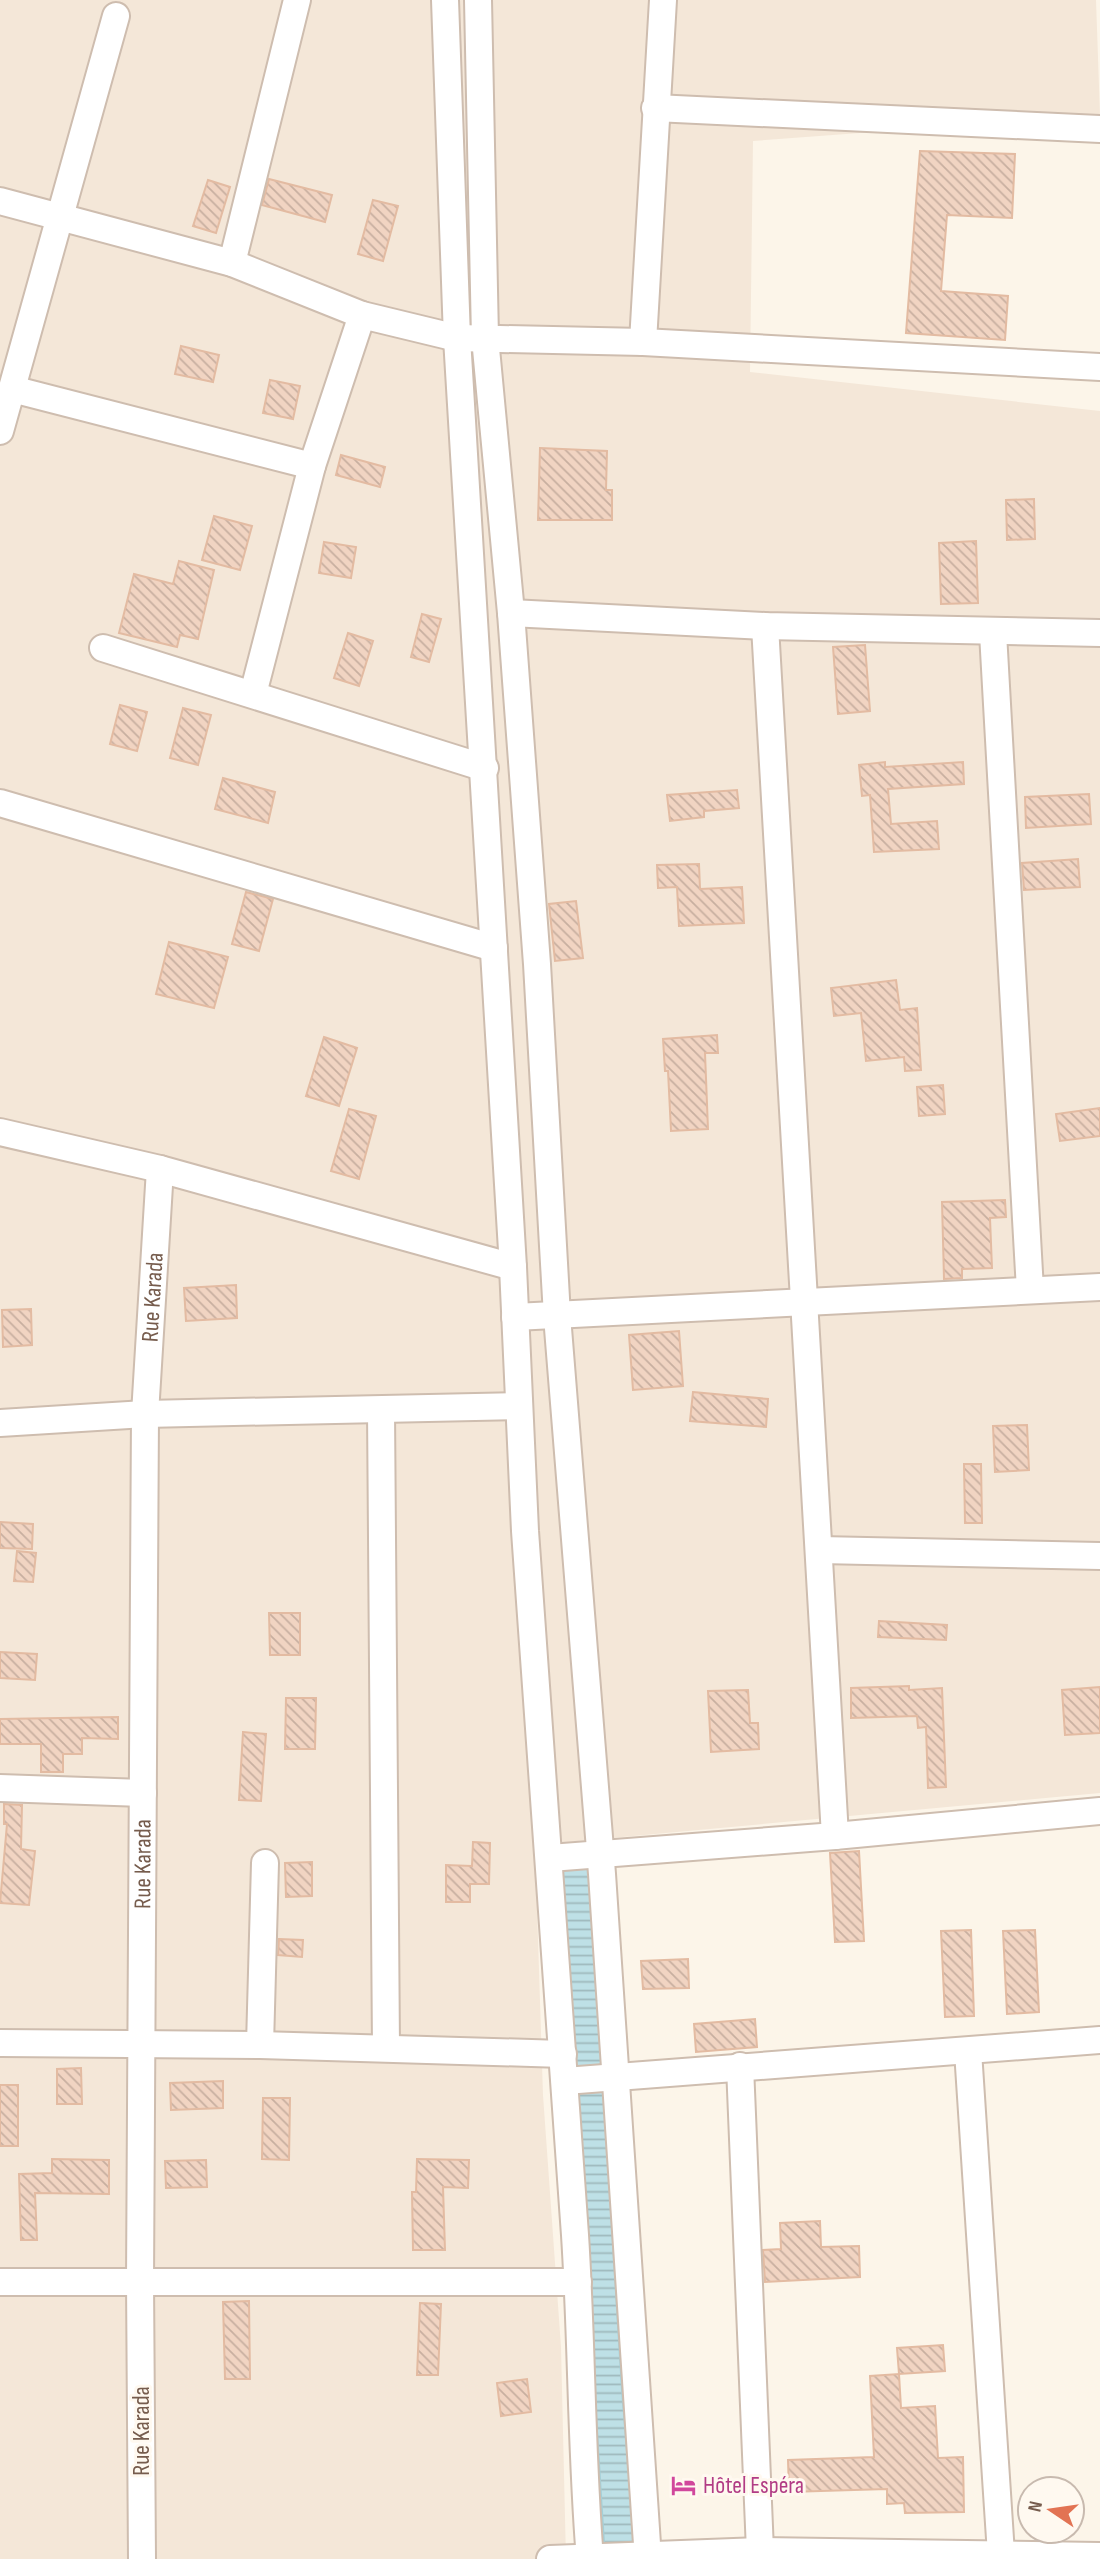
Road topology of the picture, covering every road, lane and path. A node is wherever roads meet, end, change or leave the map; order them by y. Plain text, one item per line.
1 (297, 0) edge
2 (445, 0) edge
3 (478, 0) edge
4 (663, 0) edge
5 (116, 16) dead end
6 (656, 108) junction
7 (1100, 129) edge
8 (0, 201) edge
9 (61, 217) junction
10 (232, 263) junction
11 (362, 315) junction
12 (457, 338) junction
13 (485, 338) junction
14 (643, 342) junction
15 (1100, 367) edge
16 (12, 388) junction
17 (0, 431) edge
18 (312, 467) junction
19 (511, 613) junction
20 (765, 626) junction
21 (993, 633) junction
22 (1100, 633) edge
23 (103, 648) dead end
24 (253, 694) junction
25 (485, 768) junction
26 (0, 803) edge
27 (494, 948) junction
28 (0, 1132) edge
29 (160, 1169) junction
30 (513, 1267) junction
31 (1100, 1287) edge
32 (1030, 1290) junction
33 (805, 1301) junction
34 (557, 1316) junction
35 (515, 1317) junction
36 (518, 1406) junction
37 (381, 1410) junction
38 (145, 1413) junction
39 (0, 1423) edge
40 (820, 1550) junction
41 (1100, 1556) edge
42 (0, 1788) edge
43 (143, 1793) junction
44 (1100, 1811) edge
45 (835, 1836) junction
46 (575, 1855) junction
47 (265, 1863) dead end
48 (1100, 2040) edge
49 (0, 2043) edge
50 (141, 2043) junction
51 (261, 2045) junction
52 (386, 2048) junction
53 (968, 2051) junction
54 (563, 2053) junction
55 (740, 2066) junction
56 (611, 2078) junction
57 (569, 2081) junction
58 (140, 2281) junction
59 (0, 2282) edge
60 (578, 2282) junction
61 (760, 2551) junction
62 (1000, 2554) junction
63 (1100, 2556) edge
64 (645, 2557) edge
65 (594, 2558) edge
66 (142, 2559) edge
67 (550, 2559) edge

1 - 10 street
2 - 12 street
3 - 13 street
4 - 6 street
5 - 9 street
6 - 7 street
6 - 14 street
8 - 9 street
9 - 10 street
9 - 16 street
10 - 11 street
11 - 12 street
11 - 18 street
12 - 13 street
12 - 25 street
13 - 14 street
13 - 19 street
14 - 15 street
16 - 17 street
16 - 18 street
18 - 24 street
19 - 20 street
19 - 34 street
20 - 21 street
20 - 33 street
21 - 22 street
21 - 32 street
23 - 24 street
24 - 25 street
25 - 27 street
26 - 27 street
27 - 30 street
28 - 29 street
29 - 30 street
29 - 38 street, Rue Karada
30 - 35 street
31 - 32 street
32 - 33 street
33 - 34 street
33 - 40 street
34 - 35 street
34 - 46 street
35 - 36 street
36 - 37 street
36 - 46 street
37 - 38 street
37 - 52 street
38 - 39 street
38 - 43 street, Rue Karada
40 - 41 street
40 - 45 street
42 - 43 street
43 - 50 street, Rue Karada
44 - 45 street
45 - 46 street
46 - 54 street
46 - 56 street
47 - 51 street
48 - 53 street
49 - 50 street
50 - 51 street
50 - 58 street, Rue Karada
51 - 52 street
52 - 54 street
53 - 55 street
53 - 62 street
54 - 57 street
55 - 56 street
55 - 61 street
56 - 57 street
56 - 64 street
57 - 60 street
58 - 59 street
58 - 60 street
58 - 66 street, Rue Karada
60 - 65 street
61 - 62 street
61 - 64 street
62 - 63 street
64 - 65 street
65 - 67 street

